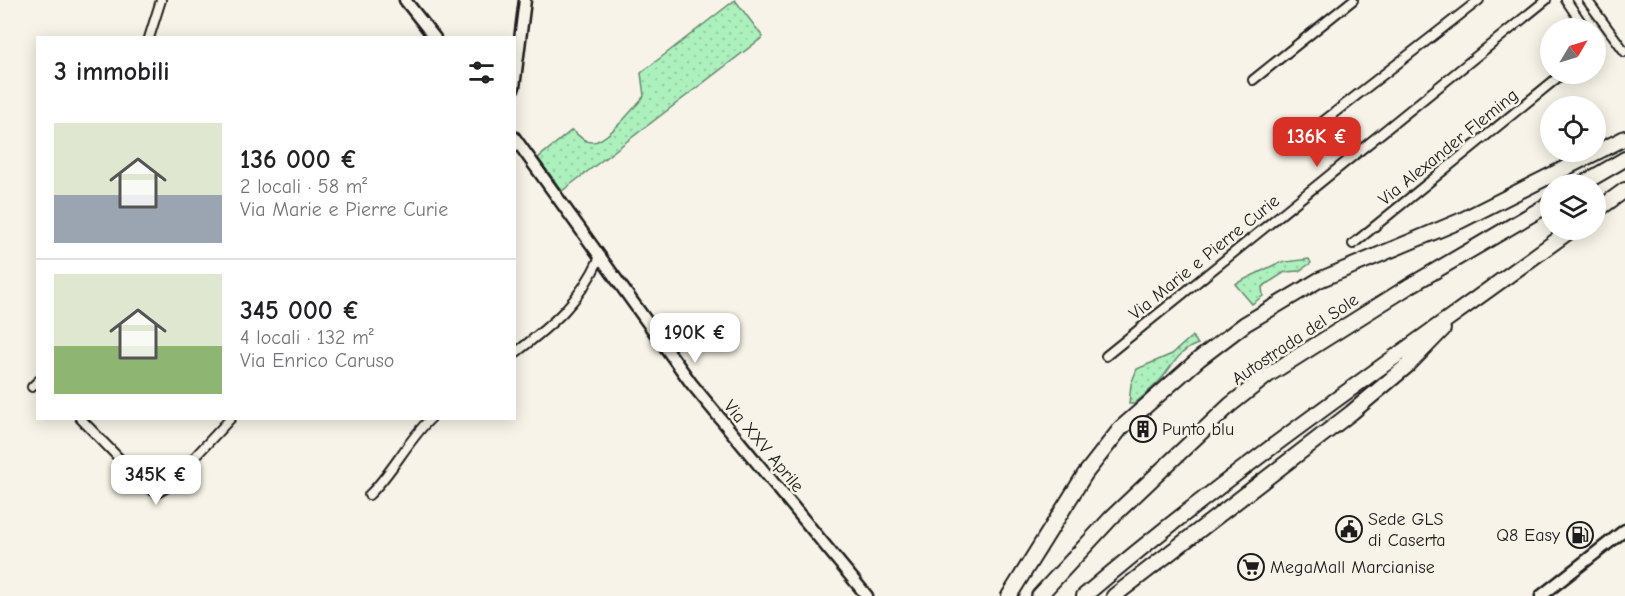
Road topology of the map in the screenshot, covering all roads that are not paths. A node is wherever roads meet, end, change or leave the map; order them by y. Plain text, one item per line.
1 (161, 0) edge
2 (405, 0) edge
3 (525, 0) edge
4 (1353, 0) edge
5 (1479, 0) edge
6 (1546, 0) edge
7 (1566, 0) edge
8 (1587, 0) edge
9 (1578, 18) edge
10 (150, 36) edge
11 (433, 36) edge
12 (1625, 52) edge
13 (516, 71) edge
14 (1253, 80) dead end
15 (1550, 84) edge
16 (1625, 138) edge
17 (516, 140) edge
18 (1298, 141) dead end
19 (1625, 159) edge
20 (1599, 174) edge
21 (1625, 190) edge
22 (1606, 204) edge
23 (1540, 209) edge
24 (1557, 240) edge
25 (1353, 244) dead end
26 (600, 257) junction
27 (1465, 306) junction
28 (516, 352) edge
29 (1106, 356) dead end
30 (82, 420) edge
31 (229, 420) edge
32 (429, 420) edge
33 (369, 495) dead end
34 (1625, 530) edge
35 (867, 596) edge
36 (1009, 596) edge
37 (1039, 596) edge
38 (1083, 596) edge
39 (1114, 596) edge
40 (1542, 596) edge

1 - 10 street
2 - 11 street
3 - 13 street
4 - 14 street
5 - 18 street
6 - 29 street, Via Marie e Pierre Curie
7 - 9 street
8 - 12 street
15 - 25 street, Via Alexander Fleming
16 - 36 highway
17 - 26 street, Via XXV Aprile
19 - 20 highway
21 - 22 highway
23 - 37 highway, Autostrada del Sole
24 - 27 highway
26 - 28 street
26 - 35 street, Via XXV Aprile
27 - 38 highway
27 - 39 highway
30 - 31 street
32 - 33 street
34 - 40 street

